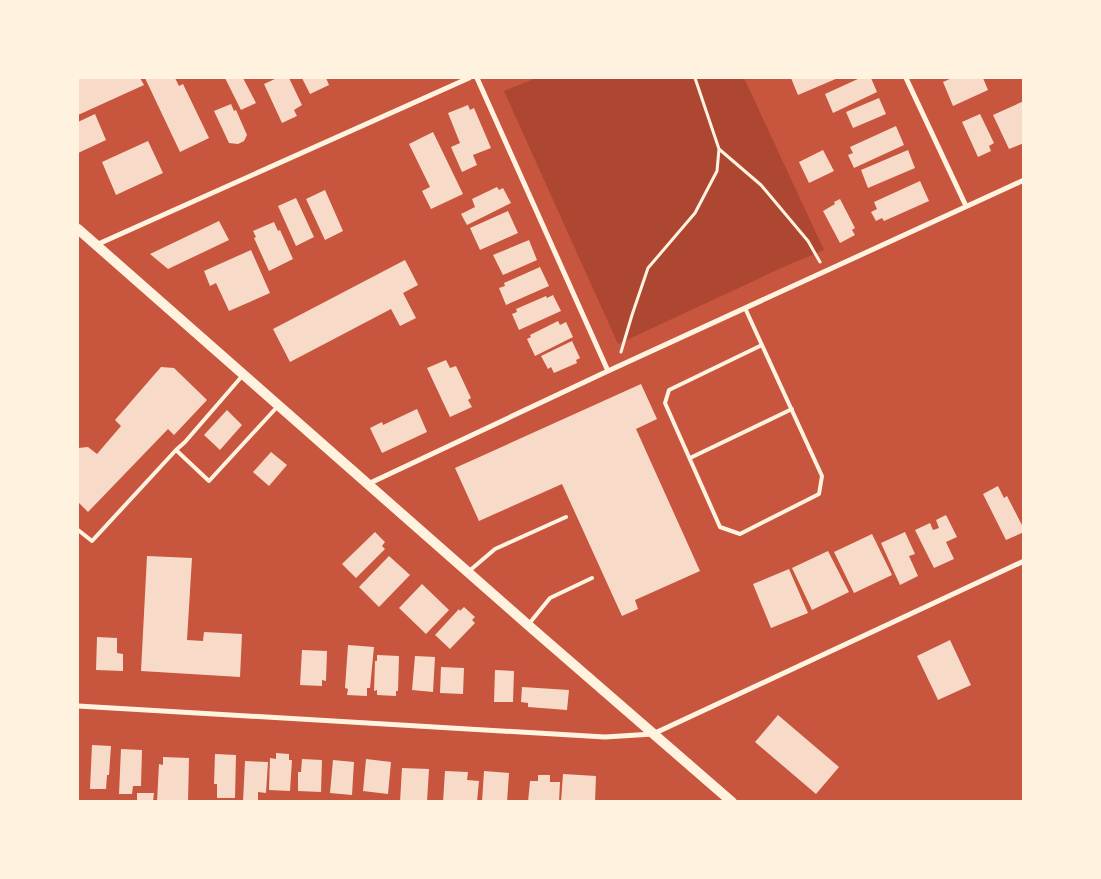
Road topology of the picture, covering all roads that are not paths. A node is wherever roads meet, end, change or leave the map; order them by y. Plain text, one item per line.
1 (469, 78) edge
2 (477, 78) edge
3 (906, 78) edge
4 (1024, 180) edge
5 (966, 206) junction
6 (78, 229) edge
7 (96, 245) junction
8 (746, 308) junction
9 (762, 345) junction
10 (608, 371) junction
11 (243, 374) junction
12 (279, 406) junction
13 (792, 409) junction
14 (176, 450) junction
15 (690, 458) junction
16 (368, 484) junction
17 (566, 517) dead end
18 (78, 530) edge
19 (1024, 561) edge
20 (468, 572) junction
21 (592, 578) dead end
22 (528, 625) junction
23 (78, 706) edge
24 (653, 734) junction
25 (732, 802) edge

1 - 7 street
2 - 10 street
3 - 5 street
4 - 5 street
5 - 8 street
6 - 7 main road
7 - 11 main road
8 - 9 lane
8 - 10 street
9 - 13 lane
9 - 15 lane
10 - 16 street
11 - 12 main road
11 - 14 lane
12 - 14 lane
12 - 16 main road
13 - 15 lane
13 - 15 lane
14 - 18 lane
16 - 20 main road
17 - 20 lane
19 - 24 street
20 - 22 main road
21 - 22 lane
22 - 24 main road
23 - 24 street
24 - 25 main road

